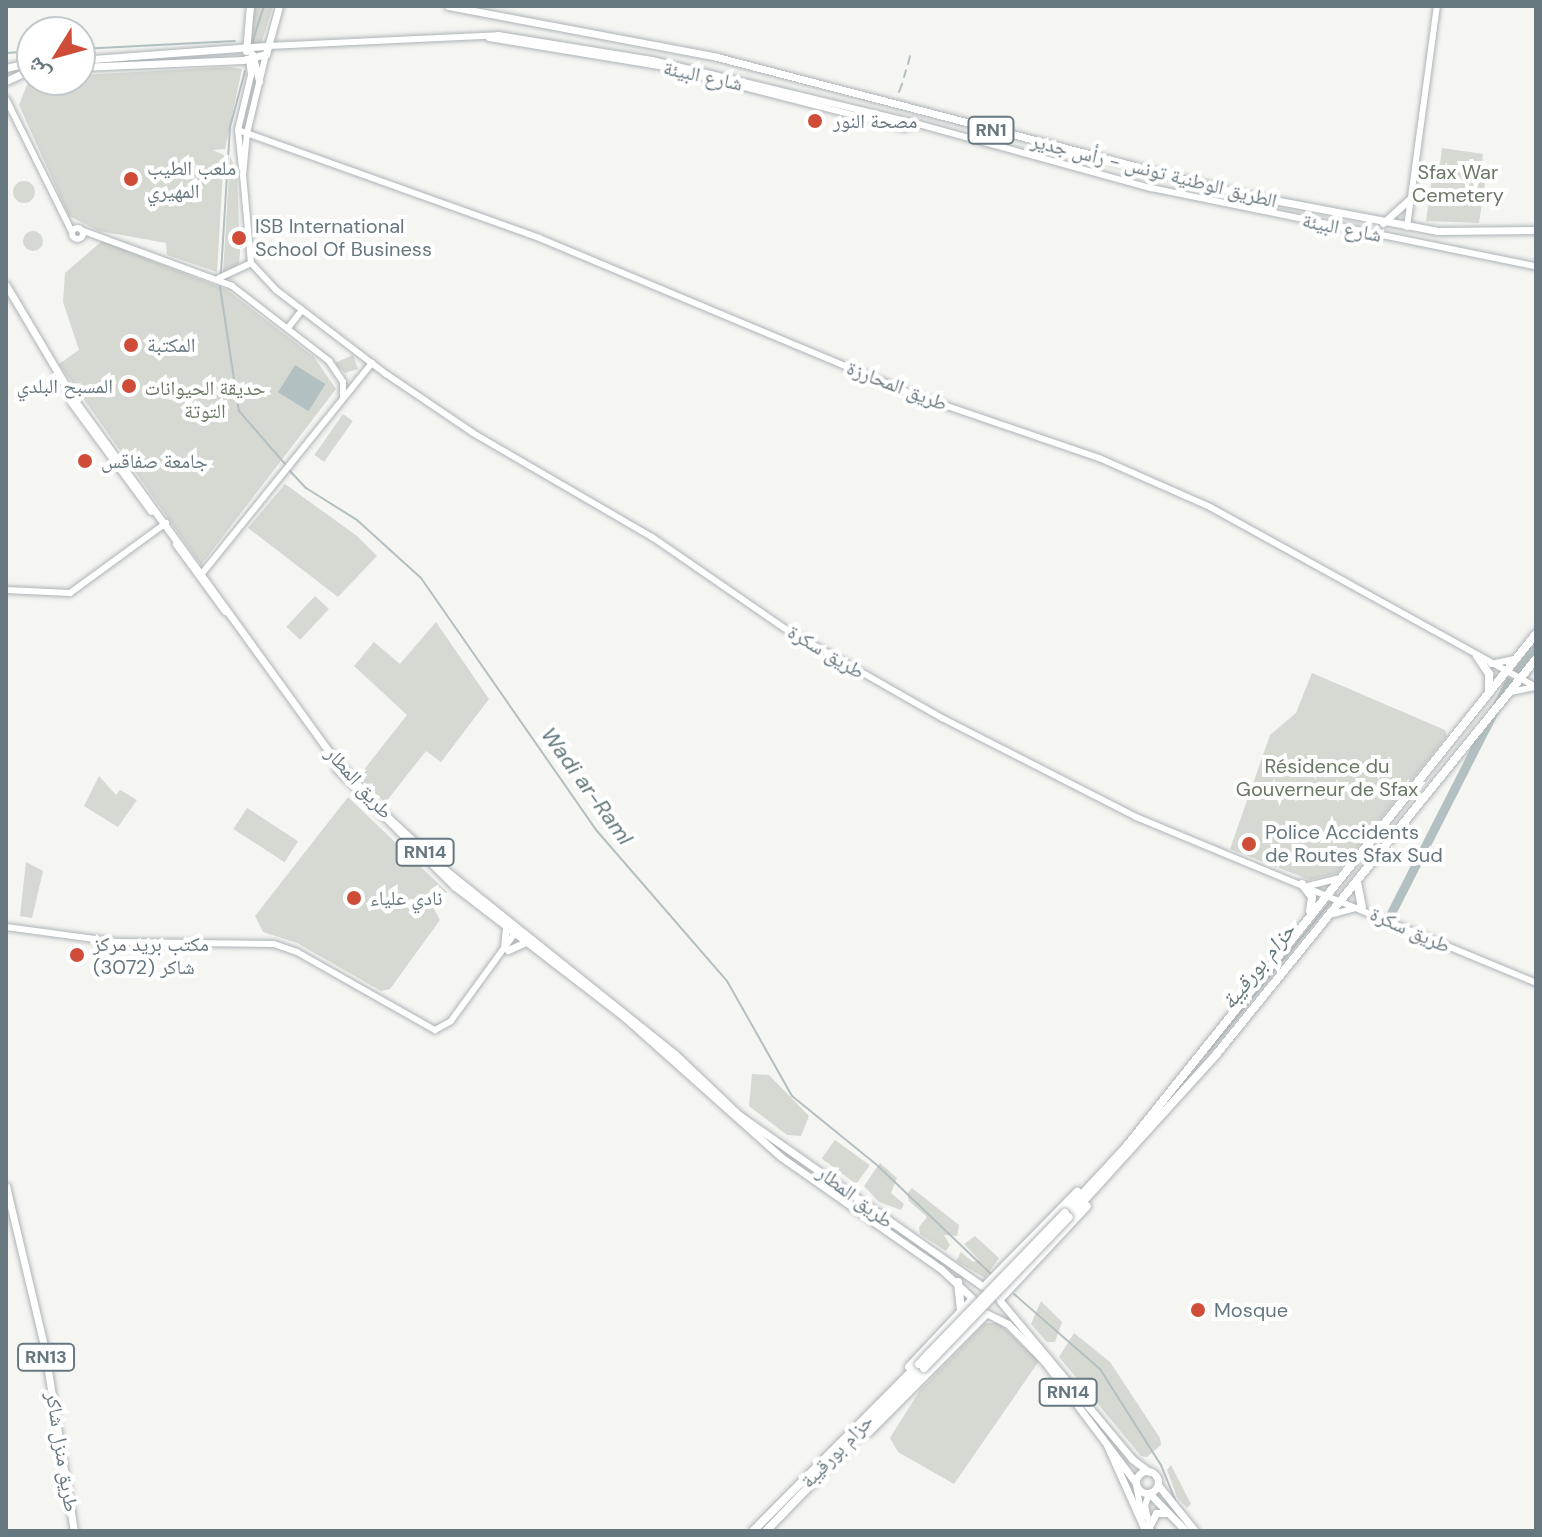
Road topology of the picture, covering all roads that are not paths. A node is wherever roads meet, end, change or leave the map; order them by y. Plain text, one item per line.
1 (250, 6) edge
2 (279, 6) edge
3 (448, 6) edge
4 (1437, 6) edge
5 (245, 32) junction
6 (267, 50) junction
7 (224, 53) junction
8 (250, 55) junction
9 (96, 59) edge
10 (96, 66) edge
11 (259, 81) junction
12 (6, 99) edge
13 (6, 106) edge
14 (12, 114) junction
15 (238, 130) junction
16 (247, 133) junction
17 (243, 175) junction
18 (1411, 198) junction
19 (1383, 223) junction
20 (1407, 227) junction
21 (1536, 230) edge
22 (251, 263) junction
23 (1536, 266) edge
24 (231, 274) junction
25 (216, 279) junction
26 (6, 285) edge
27 (232, 286) junction
28 (6, 294) edge
29 (302, 310) junction
30 (288, 328) junction
31 (355, 350) junction
32 (370, 362) junction
33 (363, 372) junction
34 (338, 373) junction
35 (386, 374) junction
36 (343, 396) junction
37 (164, 524) junction
38 (202, 574) junction
39 (6, 590) edge
40 (1536, 634) edge
41 (1477, 656) junction
42 (1518, 657) junction
43 (1536, 659) edge
44 (1489, 664) junction
45 (1536, 668) edge
46 (1507, 672) junction
47 (1536, 676) edge
48 (1520, 679) junction
49 (1536, 687) edge
50 (1511, 692) junction
51 (1489, 693) junction
52 (1339, 878) junction
53 (453, 881) junction
54 (1357, 882) junction
55 (1304, 885) junction
56 (1327, 894) junction
57 (1343, 900) junction
58 (1362, 908) junction
59 (1309, 913) junction
60 (1327, 918) junction
61 (505, 925) junction
62 (6, 927) edge
63 (520, 934) junction
64 (506, 948) junction
65 (1536, 983) edge
66 (1140, 1129) junction
67 (777, 1140) junction
68 (1139, 1143) junction
69 (770, 1148) junction
70 (812, 1165) junction
71 (806, 1173) junction
72 (6, 1186) edge
73 (1067, 1215) junction
74 (928, 1255) junction
75 (958, 1282) junction
76 (983, 1286) junction
77 (972, 1299) junction
78 (1000, 1300) junction
79 (961, 1313) junction
80 (987, 1314) junction
81 (1089, 1417) junction
82 (848, 1444) junction
83 (1149, 1472) junction
84 (1136, 1484) junction
85 (1158, 1485) junction
86 (1149, 1493) junction
87 (1174, 1518) junction
88 (1148, 1529) edge
89 (74, 1531) edge
90 (753, 1531) edge
91 (766, 1531) edge
92 (1186, 1531) edge
93 (1195, 1531) edge

1 - 5 main road
2 - 6 main road
3 - 19 main road, الطريق الوطنية تونس - رأس جدير / RN1
4 - 18 main road
5 - 7 main road
5 - 8 main road
6 - 8 main road
6 - 11 main road
6 - 23 main road, شارع البيئة
7 - 8 main road
7 - 9 main road
8 - 10 main road
8 - 11 main road
8 - 15 main road
11 - 16 main road
12 - 14 main road
13 - 14 main road
14 - 25 main road
15 - 16 main road, طريق المحارزة
15 - 17 main road
16 - 17 main road
16 - 41 main road, طريق المحارزة
17 - 22 main road
18 - 19 main road
18 - 20 main road
19 - 20 main road, الطريق الوطنية تونس - رأس جدير / RN1
20 - 21 main road, الطريق الوطنية تونس - رأس جدير / RN1
22 - 24 main road
22 - 29 main road, طريق سكرة
24 - 25 main road
24 - 27 main road
25 - 27 main road
26 - 37 main road, طريق المطار / RN14
27 - 30 main road
28 - 37 main road, طريق المطار / RN14
29 - 30 main road
29 - 31 main road, طريق سكرة
30 - 34 main road
31 - 32 main road, طريق سكرة
31 - 33 main road
32 - 33 main road
32 - 35 main road, طريق سكرة
33 - 34 main road
33 - 35 main road
33 - 36 main road
34 - 36 main road
35 - 55 main road, طريق سكرة
36 - 38 main road
37 - 38 main road, طريق المطار / RN14
37 - 39 main road
38 - 53 main road, طريق المطار / RN14
40 - 42 highway, حزام بورقيبة
41 - 44 main road, طريق المحارزة
41 - 51 highway
42 - 44 main road
42 - 46 highway, حزام بورقيبة
43 - 48 highway, حزام بورقيبة
44 - 46 main road, طريق المحارزة
45 - 47 highway
46 - 48 main road, طريق المحارزة
46 - 51 highway, حزام بورقيبة
48 - 49 main road, طريق المحارزة
48 - 50 highway, حزام بورقيبة
49 - 50 main road
50 - 54 highway, حزام بورقيبة
51 - 52 highway, حزام بورقيبة
52 - 55 main road
52 - 56 highway, حزام بورقيبة
53 - 61 main road, طريق المطار / RN14
53 - 63 main road, طريق المطار / RN14
54 - 57 highway, حزام بورقيبة
54 - 58 highway
55 - 56 main road, طريق سكرة
55 - 59 highway
56 - 57 main road, طريق سكرة
56 - 59 highway, حزام بورقيبة
57 - 58 main road, طريق سكرة
57 - 60 highway, حزام بورقيبة
58 - 60 main road
58 - 65 main road, طريق سكرة
59 - 66 highway, حزام بورقيبة
60 - 68 highway, حزام بورقيبة
61 - 63 main road, طريق المطار / RN14
61 - 64 main road
62 - 64 main road
63 - 64 main road
63 - 64 main road
63 - 67 main road, طريق المطار / RN14
63 - 69 main road, طريق المطار / RN14
66 - 73 highway, حزام بورقيبة
66 - 76 highway
67 - 69 main road
67 - 70 main road, طريق المطار / RN14
68 - 73 highway, حزام بورقيبة
68 - 78 highway
69 - 71 main road, طريق المطار / RN14
70 - 71 main road
70 - 74 main road, طريق المطار / RN14
71 - 74 main road, طريق المطار / RN14
72 - 89 main road, طريق منزل شاكر / RN13
73 - 82 highway, حزام بورقيبة, bridge
74 - 75 main road, طريق المطار / RN14
74 - 76 main road, طريق المطار / RN14
75 - 77 main road, طريق المطار / RN14
75 - 79 highway
76 - 77 main road
76 - 78 main road
77 - 79 highway
77 - 80 main road
78 - 80 main road
78 - 83 main road, RN14
79 - 82 highway
80 - 81 main road, RN14
80 - 82 highway
81 - 84 main road, RN14
81 - 88 main road
82 - 90 highway, حزام بورقيبة
82 - 91 highway, حزام بورقيبة
83 - 84 main road
83 - 85 main road, RN14
84 - 86 main road, RN14
84 - 88 main road
85 - 86 main road
85 - 93 main road, RN14
86 - 87 main road, RN14
86 - 88 main road
87 - 88 main road
87 - 92 main road, RN14

